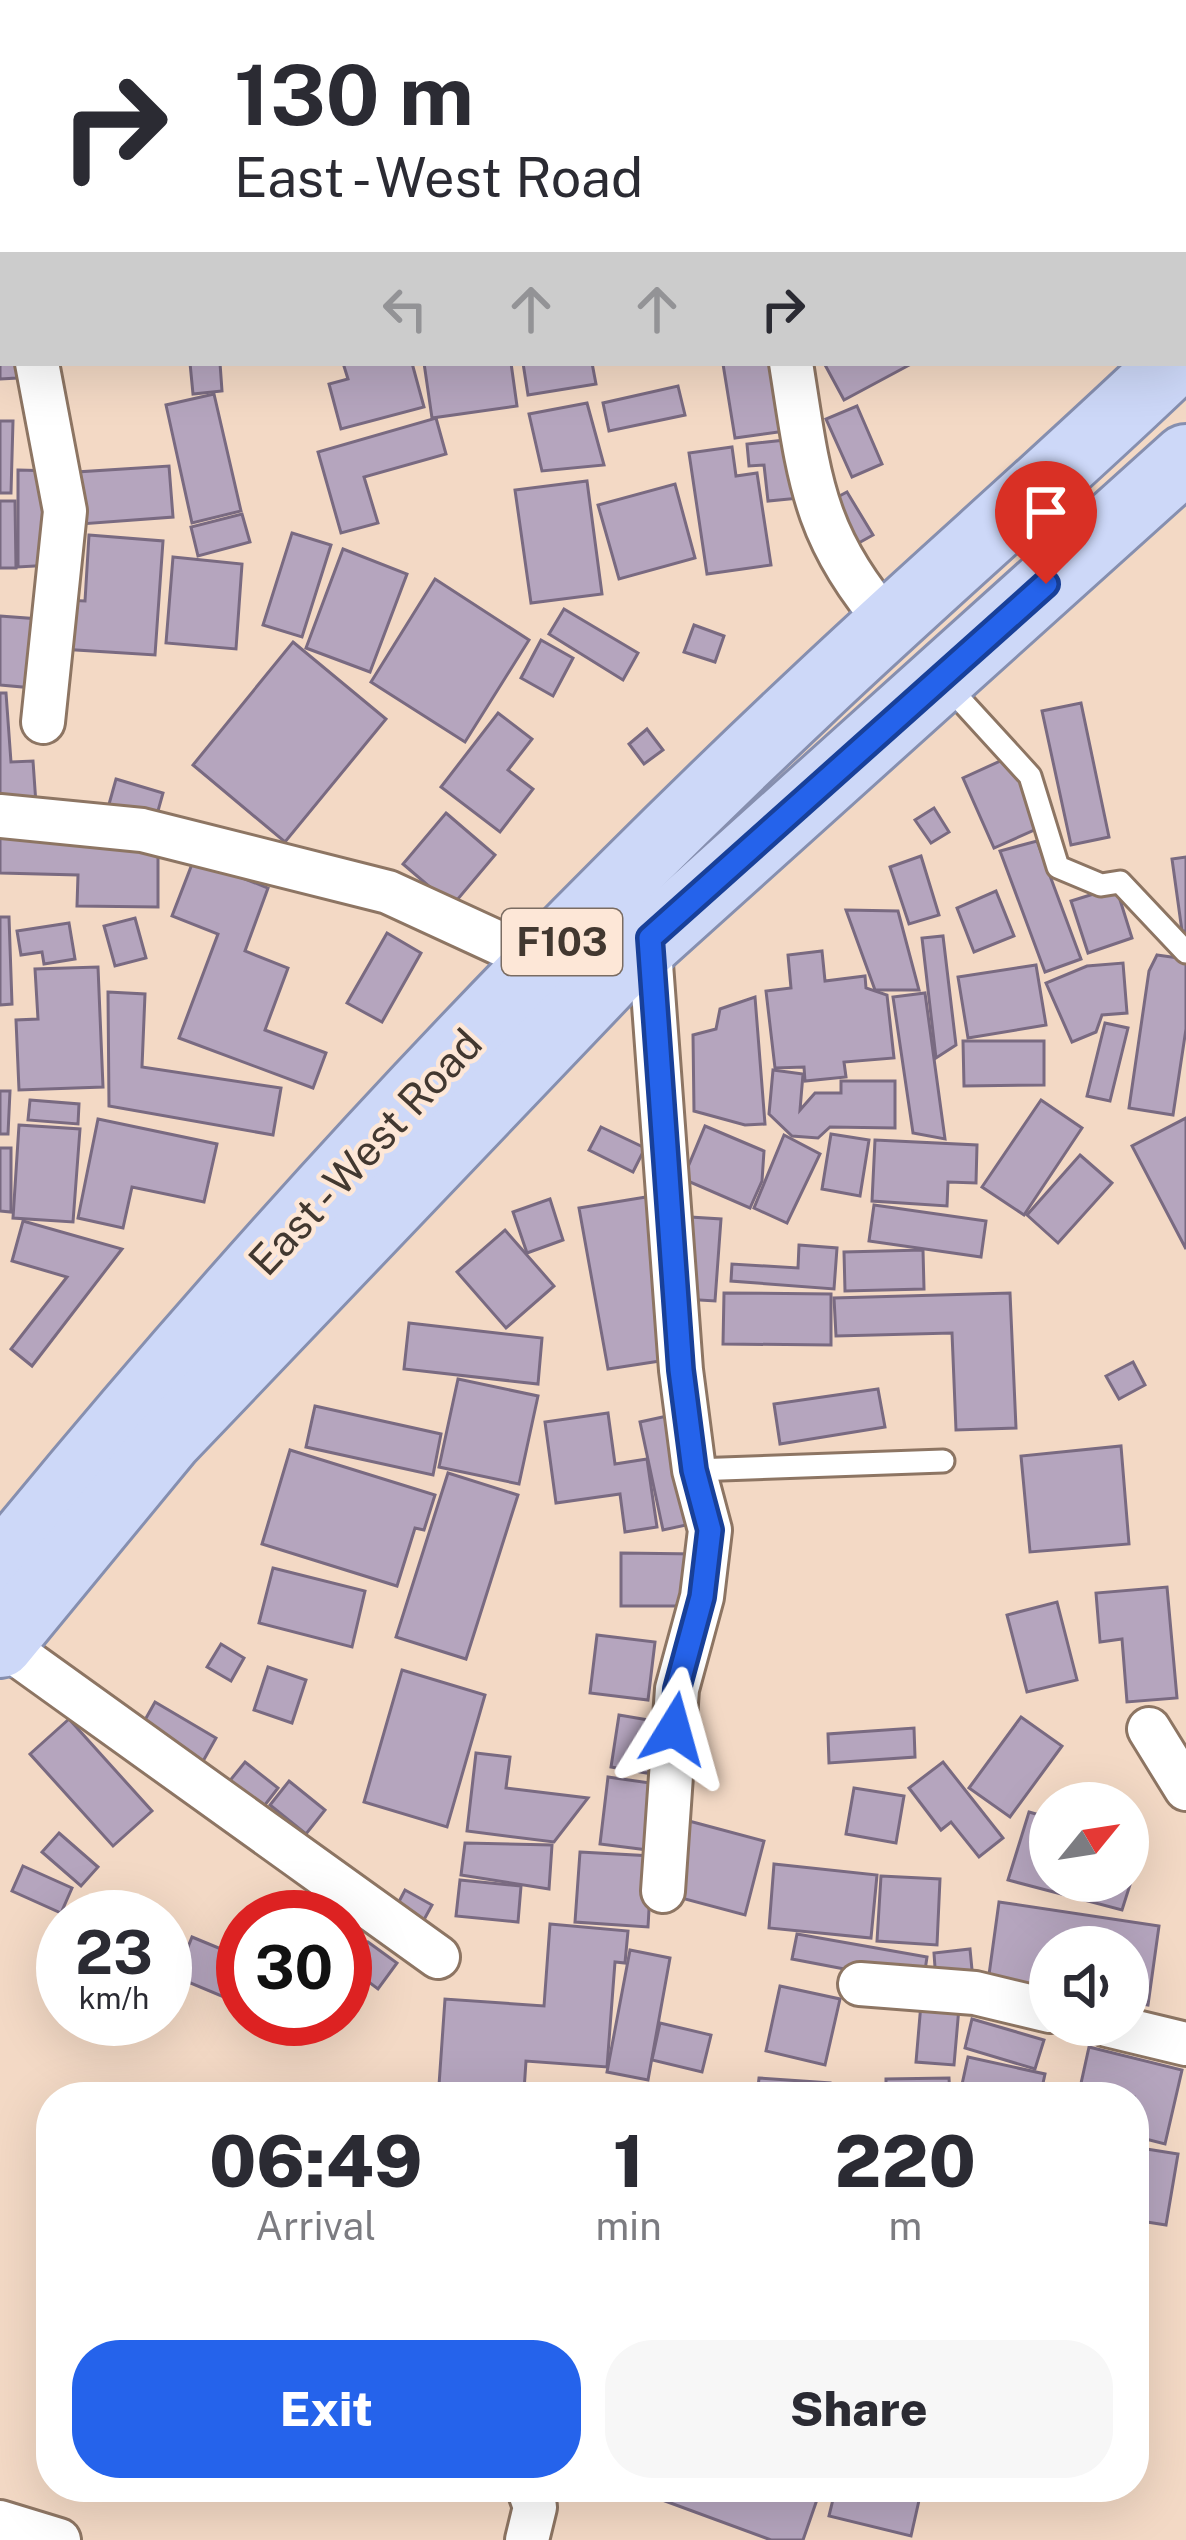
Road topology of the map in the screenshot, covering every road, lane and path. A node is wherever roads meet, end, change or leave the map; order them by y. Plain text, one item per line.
1 (38, 366) edge
2 (792, 366) edge
3 (1170, 366) edge
4 (1186, 458) edge
5 (890, 625) junction
6 (940, 678) junction
7 (43, 722) dead end
8 (0, 817) edge
9 (650, 938) junction
10 (1186, 952) edge
11 (542, 963) junction
12 (943, 1461) dead end
13 (694, 1470) junction
14 (0, 1568) edge
15 (0, 1643) edge
16 (1149, 1730) dead end
17 (1186, 1789) edge
18 (663, 1891) dead end
19 (438, 1958) dead end
20 (860, 1984) dead end
21 (1029, 2006) edge
22 (1149, 2035) edge
23 (1186, 2044) edge
24 (533, 2502) edge
25 (0, 2522) edge
26 (59, 2540) edge
27 (527, 2540) edge

1 - 7 street
2 - 5 street
3 - 5 main road, East - West Road / F103
4 - 6 main road, East - West Road / F103
5 - 11 main road, East - West Road / F103
6 - 9 main road, East - West Road / F103
6 - 10 lane
8 - 11 street
9 - 13 street
9 - 15 main road, East - West Road / F103
11 - 14 main road, East - West Road / F103
12 - 13 lane
13 - 18 street
15 - 19 street
16 - 17 street
20 - 21 street
22 - 23 street
24 - 27 street
25 - 26 street

